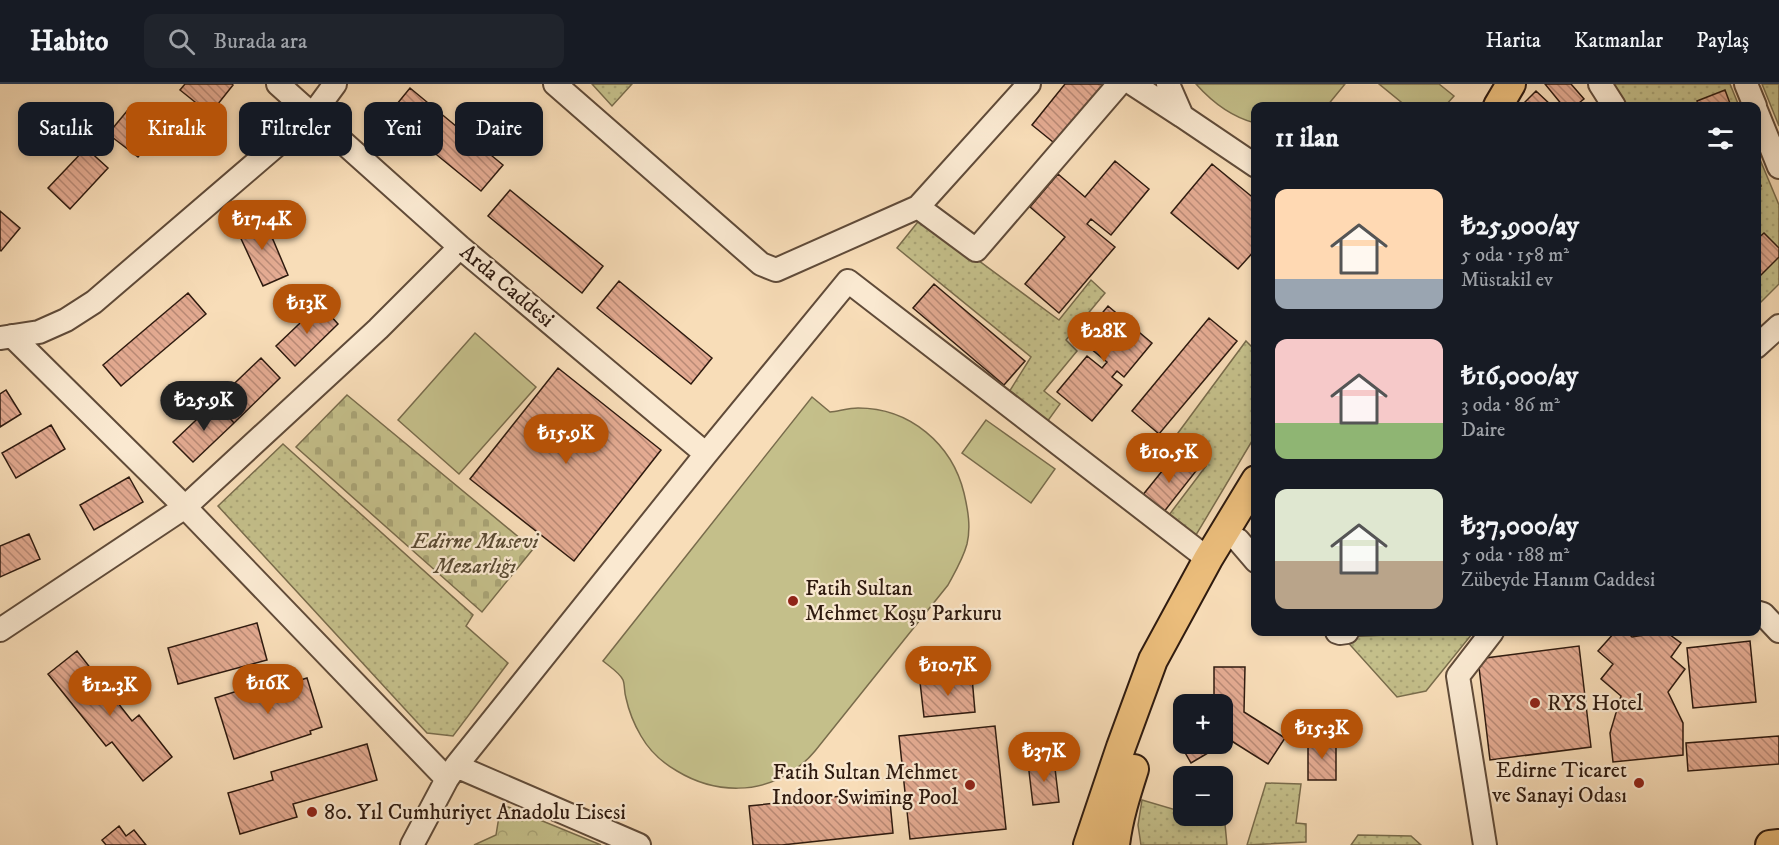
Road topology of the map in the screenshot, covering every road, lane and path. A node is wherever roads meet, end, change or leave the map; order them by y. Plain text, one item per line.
1 (278, 84) edge
2 (335, 84) edge
3 (555, 84) edge
4 (1029, 84) edge
5 (1119, 84) edge
6 (1133, 84) edge
7 (1168, 84) edge
8 (1497, 84) edge
9 (1511, 84) edge
10 (1600, 84) edge
11 (1746, 84) edge
12 (299, 102) edge
13 (322, 102) edge
14 (1487, 102) edge
15 (1500, 102) edge
16 (1611, 102) edge
17 (1754, 102) edge
18 (1182, 116) junction
19 (1761, 121) edge
20 (352, 149) edge
21 (264, 156) edge
22 (1251, 163) edge
23 (1779, 167) edge
24 (918, 207) junction
25 (460, 247) junction
26 (1779, 326) edge
27 (6, 337) edge
28 (1761, 342) edge
29 (706, 453) junction
30 (1251, 488) edge
31 (185, 507) junction
32 (1251, 533) edge
33 (1247, 551) edge
34 (1208, 559) junction
35 (1761, 613) edge
36 (0, 630) edge
37 (1779, 630) edge
38 (1489, 636) edge
39 (451, 772) junction
40 (1779, 844) edge
41 (412, 845) edge
42 (639, 845) edge
43 (1088, 845) edge
44 (1115, 845) edge
45 (1485, 845) edge
46 (1770, 845) edge

1 - 12 street, Arda Caddesi
2 - 13 street
3 - 24 street
4 - 24 street
5 - 24 street
6 - 18 street
7 - 18 street
8 - 14 main road
9 - 15 main road
10 - 16 street
11 - 17 street
18 - 22 street
19 - 23 street
20 - 25 street, Arda Caddesi
21 - 27 street
25 - 29 street, Arda Caddesi
25 - 31 street
26 - 28 street
27 - 31 street
29 - 34 street
29 - 39 street
30 - 34 main road
31 - 36 street
31 - 39 street
32 - 33 main road
33 - 44 main road
34 - 43 main road
35 - 37 street
38 - 45 street
39 - 41 street
39 - 42 street
40 - 46 main road

